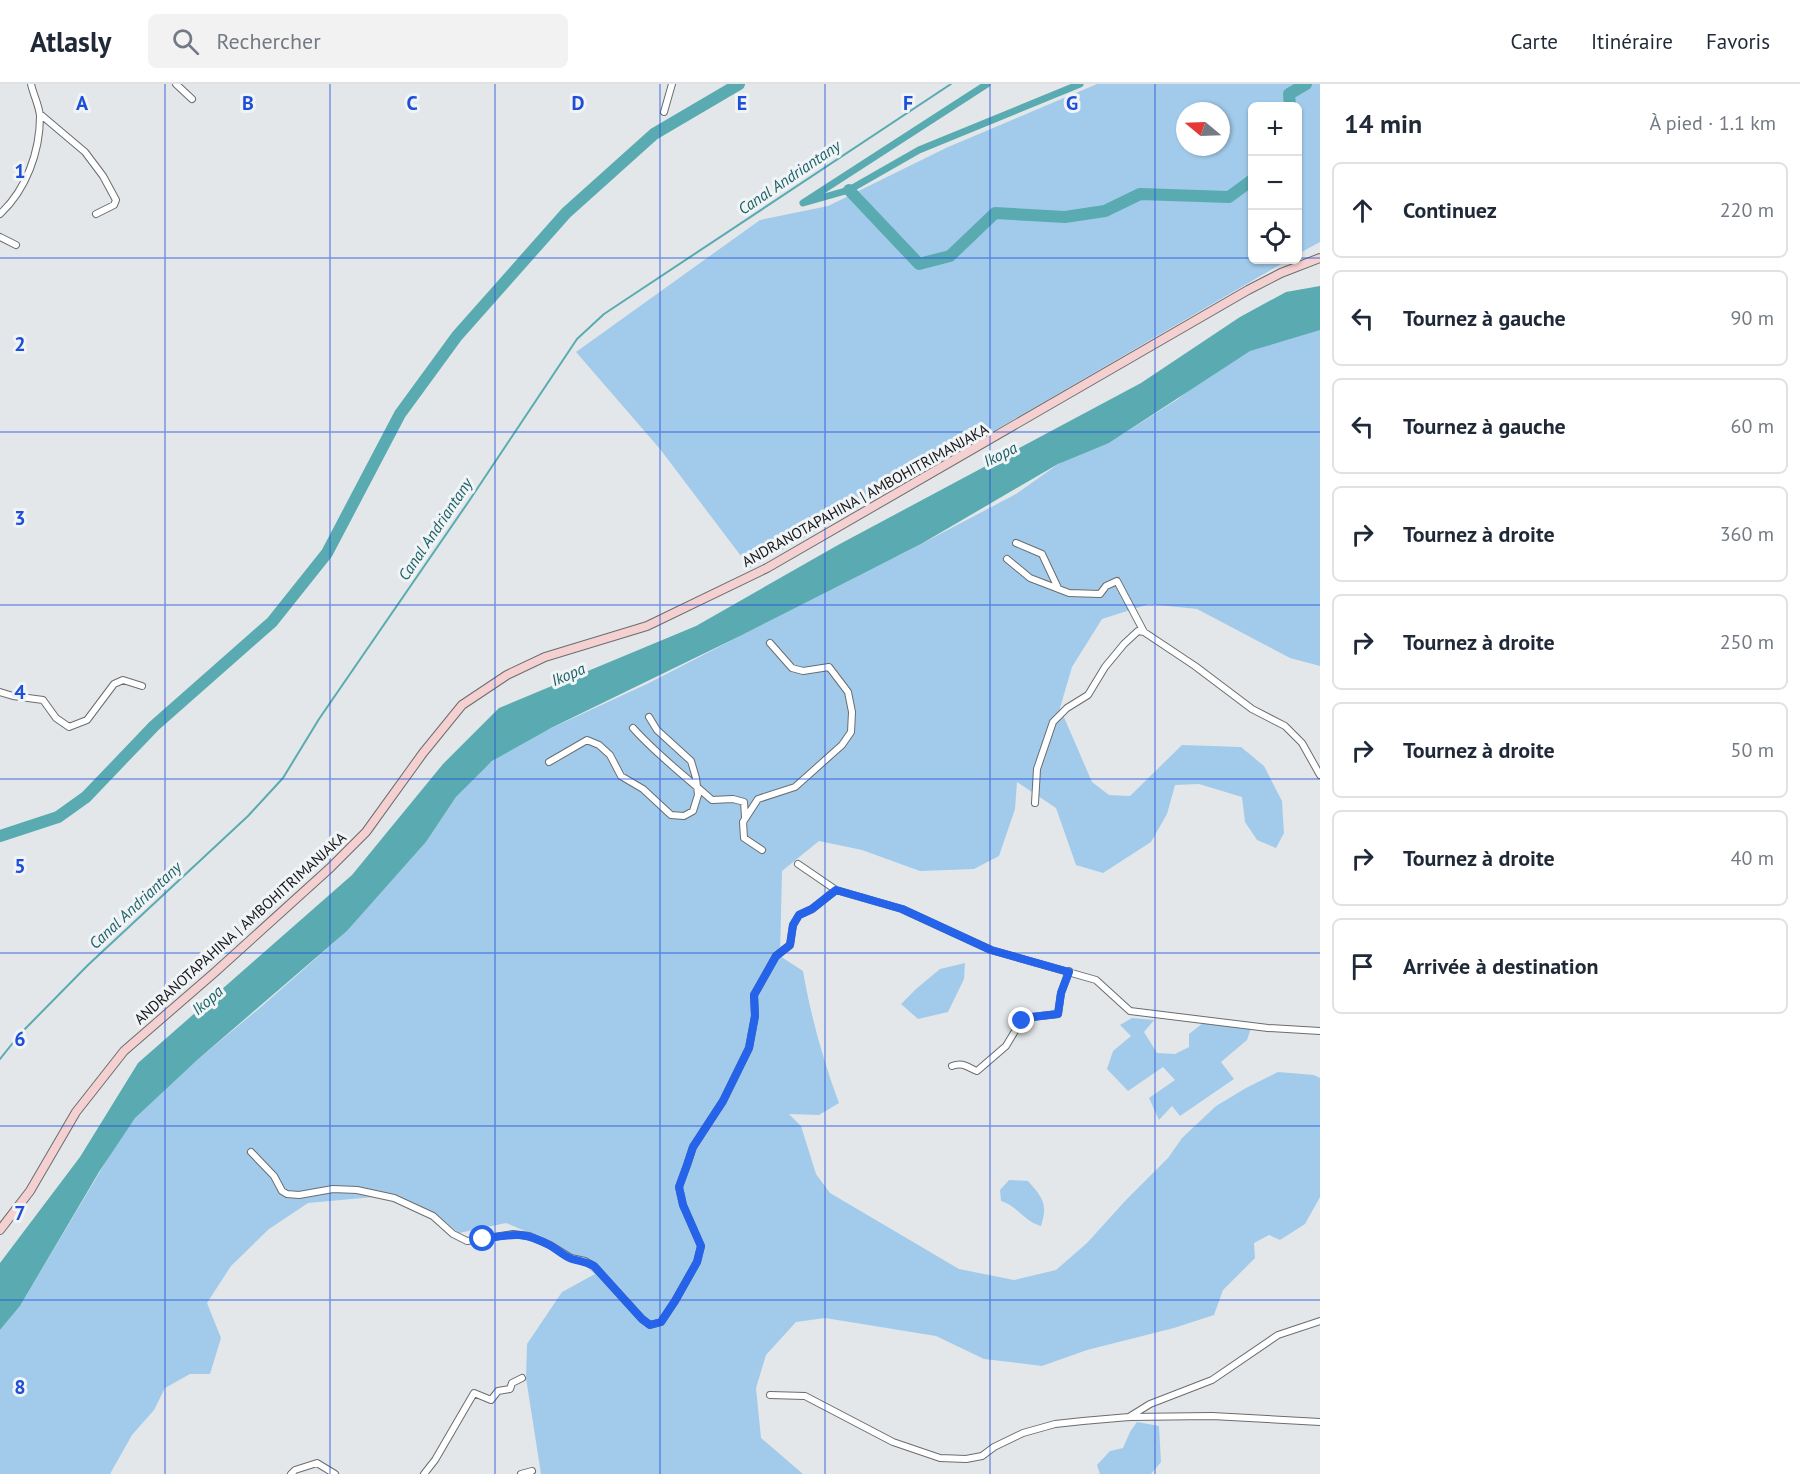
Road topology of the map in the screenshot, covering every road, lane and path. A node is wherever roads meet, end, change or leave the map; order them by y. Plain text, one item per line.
1 (31, 84) edge
2 (176, 84) edge
3 (672, 84) edge
4 (192, 99) dead end
5 (664, 112) dead end
6 (40, 114) junction
7 (0, 214) edge
8 (96, 214) dead end
9 (0, 237) edge
10 (16, 245) dead end
11 (1320, 258) edge
12 (1016, 543) dead end
13 (1008, 559) dead end
14 (1058, 589) junction
15 (1144, 632) junction
16 (770, 643) dead end
17 (141, 686) dead end
18 (0, 690) edge
19 (649, 717) dead end
20 (633, 728) dead end
21 (549, 762) dead end
22 (1320, 775) edge
23 (697, 787) junction
24 (1035, 803) dead end
25 (745, 818) junction
26 (762, 850) dead end
27 (798, 864) dead end
28 (836, 890) junction
29 (1069, 972) junction
30 (1320, 1031) edge
31 (952, 1066) dead end
32 (251, 1152) dead end
33 (0, 1230) edge
34 (1320, 1321) edge
35 (522, 1378) dead end
36 (770, 1395) dead end
37 (1129, 1417) junction
38 (1320, 1422) edge
39 (532, 1471) dead end
40 (291, 1474) edge
41 (335, 1474) edge
42 (424, 1474) edge
43 (521, 1474) edge

1 - 6 street
2 - 4 street
3 - 5 street
6 - 7 street
6 - 8 street
9 - 10 street
11 - 33 main road, ANDRANOTAPAHINA | AMBOHITRIMANJAKA
12 - 14 street
13 - 14 street
14 - 15 street
15 - 22 street
15 - 24 street
16 - 25 street
17 - 18 street
19 - 23 street
20 - 23 street
21 - 23 street
23 - 25 street
25 - 26 street
27 - 28 street
28 - 29 street
28 - 32 street
29 - 30 street
29 - 31 street
34 - 37 street
35 - 42 street
36 - 37 street
37 - 38 street
39 - 43 street
40 - 41 street

